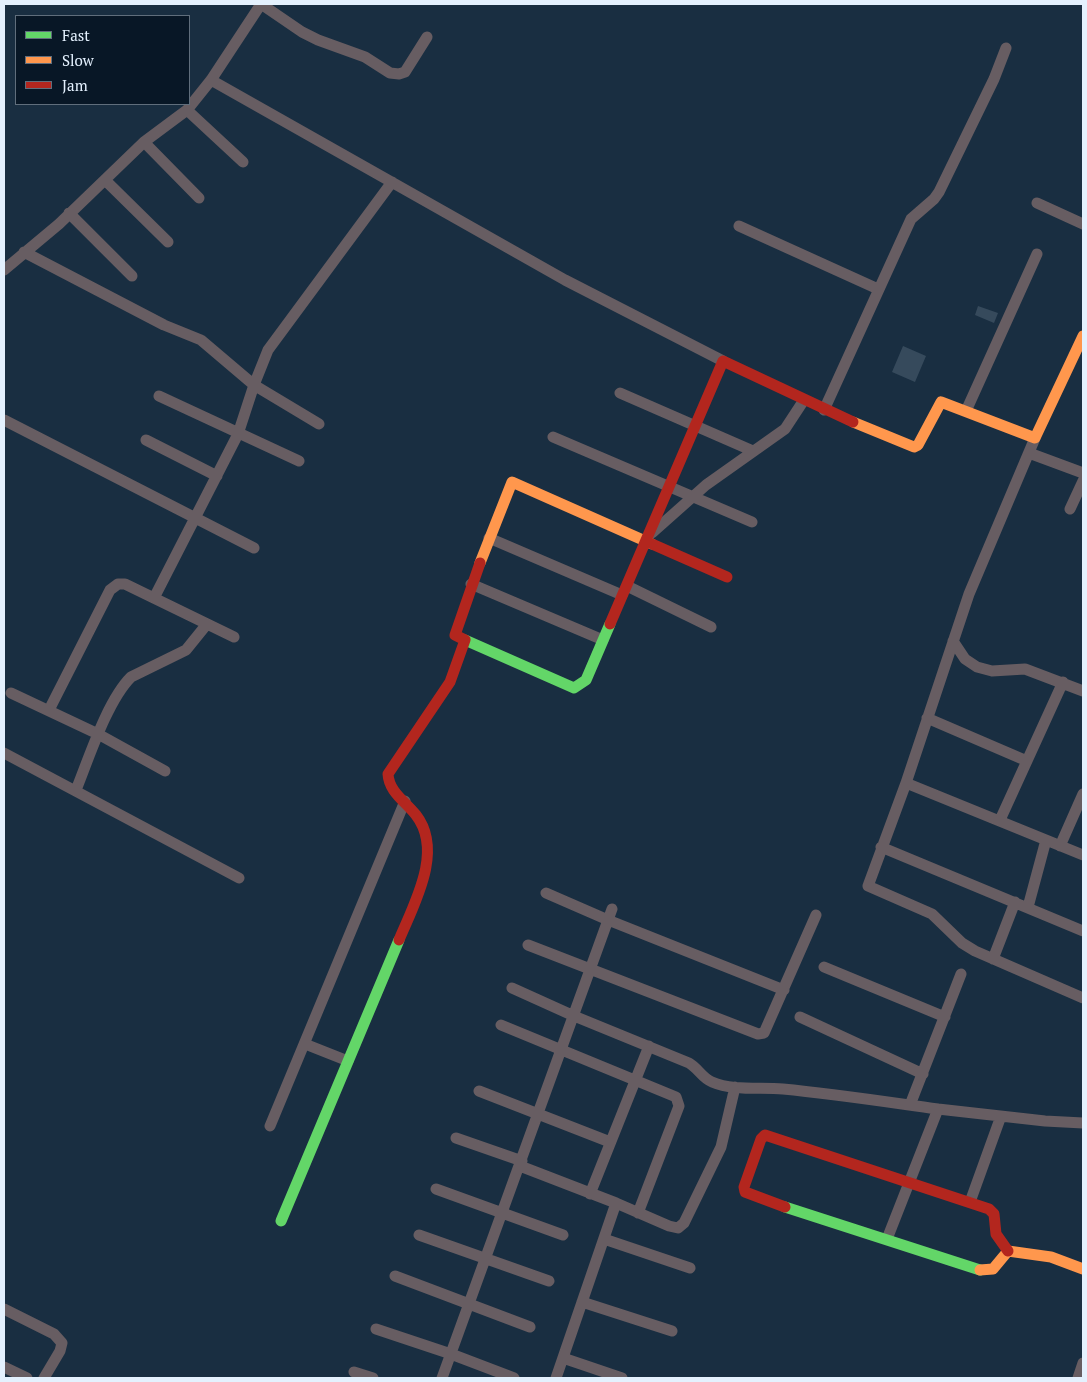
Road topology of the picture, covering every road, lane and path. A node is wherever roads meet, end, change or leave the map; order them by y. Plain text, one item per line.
1 (261, 4) edge
2 (427, 37) dead end
3 (1006, 48) dead end
4 (211, 80) junction
5 (187, 110) junction
6 (144, 142) junction
7 (243, 162) dead end
8 (105, 180) junction
9 (392, 182) junction
10 (199, 198) dead end
11 (1037, 203) dead end
12 (69, 213) junction
13 (1083, 224) edge
14 (739, 226) dead end
15 (168, 242) dead end
16 (24, 252) junction
17 (1037, 254) dead end
18 (4, 270) edge
19 (132, 276) dead end
20 (878, 289) junction
21 (1083, 336) edge
22 (723, 361) junction
23 (254, 385) junction
24 (620, 393) dead end
25 (159, 396) dead end
26 (804, 400) junction
27 (824, 410) junction
28 (966, 411) junction
29 (4, 420) edge
30 (319, 424) dead end
31 (695, 426) junction
32 (238, 434) junction
33 (553, 437) dead end
34 (1035, 438) junction
35 (146, 440) dead end
36 (753, 451) junction
37 (1029, 453) junction
38 (299, 461) dead end
39 (1083, 473) edge
40 (217, 476) junction
41 (1083, 480) edge
42 (668, 486) junction
43 (692, 497) junction
44 (1070, 509) dead end
45 (196, 519) junction
46 (752, 522) dead end
47 (489, 538) junction
48 (646, 539) junction
49 (254, 548) dead end
50 (727, 577) dead end
51 (471, 584) junction
52 (624, 590) junction
53 (154, 598) junction
54 (207, 624) junction
55 (711, 627) dead end
56 (234, 637) dead end
57 (465, 640) junction
58 (603, 640) junction
59 (953, 641) junction
60 (1063, 682) junction
61 (1083, 691) edge
62 (11, 693) dead end
63 (49, 710) junction
64 (928, 718) junction
65 (98, 734) junction
66 (4, 753) edge
67 (1027, 761) junction
68 (165, 772) dead end
69 (906, 783) junction
70 (76, 790) junction
71 (1083, 794) edge
72 (405, 801) junction
73 (1000, 820) junction
74 (1046, 840) junction
75 (1060, 846) junction
76 (881, 847) junction
77 (1083, 855) edge
78 (239, 878) dead end
79 (546, 893) dead end
80 (1015, 902) junction
81 (1028, 908) junction
82 (612, 909) dead end
83 (816, 915) dead end
84 (608, 920) junction
85 (1083, 931) edge
86 (528, 945) dead end
87 (993, 959) junction
88 (824, 967) dead end
89 (591, 970) junction
90 (961, 974) dead end
91 (512, 988) dead end
92 (784, 990) junction
93 (1083, 998) edge
94 (574, 1016) junction
95 (945, 1017) junction
96 (800, 1018) dead end
97 (501, 1025) dead end
98 (305, 1044) junction
99 (649, 1046) junction
100 (561, 1052) junction
101 (348, 1061) junction
102 (923, 1074) junction
103 (635, 1080) junction
104 (735, 1087) junction
105 (479, 1091) dead end
106 (910, 1105) junction
107 (938, 1108) junction
108 (539, 1113) junction
109 (1001, 1116) junction
110 (1083, 1123) edge
111 (270, 1126) dead end
112 (456, 1138) dead end
113 (610, 1142) junction
114 (521, 1164) junction
115 (910, 1180) junction
116 (436, 1189) dead end
117 (590, 1194) junction
118 (970, 1202) junction
119 (616, 1203) junction
120 (638, 1213) junction
121 (502, 1214) junction
122 (281, 1221) dead end
123 (419, 1235) dead end
124 (563, 1235) dead end
125 (604, 1239) junction
126 (887, 1239) junction
127 (1008, 1251) junction
128 (486, 1259) junction
129 (690, 1268) dead end
130 (1083, 1269) edge
131 (395, 1276) dead end
132 (549, 1281) dead end
133 (582, 1302) junction
134 (470, 1305) junction
135 (4, 1309) edge
136 (530, 1327) dead end
137 (376, 1329) dead end
138 (672, 1331) dead end
139 (451, 1354) junction
140 (563, 1358) junction
141 (4, 1367) edge
142 (354, 1372) dead end
143 (27, 1378) edge
144 (44, 1378) edge
145 (373, 1378) edge
146 (442, 1378) edge
147 (514, 1378) edge
148 (556, 1378) edge
149 (622, 1378) edge

1 - 2 street
1 - 4 street
3 - 20 street
4 - 5 street
4 - 9 street
5 - 6 street
5 - 7 street
6 - 8 street
6 - 10 street
8 - 12 street
8 - 15 street
9 - 22 street
9 - 23 street
11 - 13 street
12 - 16 street
12 - 19 street
14 - 20 street
16 - 18 street
16 - 23 street
17 - 28 street
20 - 27 street
21 - 34 street
22 - 26 street
22 - 31 street
23 - 30 street
23 - 32 street
24 - 31 street
25 - 32 street
26 - 27 street
26 - 36 street
27 - 28 street
28 - 34 street
29 - 45 street
31 - 36 street
31 - 42 street
32 - 38 street
32 - 40 street
33 - 42 street
34 - 37 street
35 - 40 street
36 - 43 street
37 - 39 street
37 - 59 street
40 - 45 street
41 - 44 street
42 - 43 street
42 - 48 street
43 - 46 street
43 - 48 street
45 - 49 street
45 - 53 street
47 - 48 street
47 - 51 street
47 - 52 street
48 - 50 street
48 - 52 street
51 - 57 street
51 - 58 street
52 - 55 street
52 - 58 street
53 - 54 street
53 - 63 street
54 - 56 street
54 - 65 street
57 - 58 street
57 - 72 street
59 - 60 street
59 - 64 street
60 - 61 street
60 - 67 street
62 - 63 street
63 - 65 street
64 - 67 street
64 - 69 street
65 - 68 street
65 - 70 street
66 - 70 street
67 - 73 street
69 - 73 street
69 - 76 street
70 - 78 street
71 - 75 street
72 - 98 street
72 - 101 street
73 - 74 street
74 - 75 street
74 - 81 street
75 - 77 street
76 - 80 street
76 - 87 street
79 - 84 street
80 - 81 street
80 - 87 street
81 - 85 street
82 - 84 street
83 - 92 street
84 - 89 street
84 - 92 street
86 - 89 street
87 - 93 street
88 - 95 street
89 - 92 street
89 - 94 street
90 - 95 street
91 - 94 street
94 - 99 street
94 - 100 street
95 - 102 street
96 - 102 street
97 - 100 street
98 - 101 street
98 - 111 street
99 - 103 street
99 - 104 street
100 - 103 street
100 - 108 street
101 - 122 street
102 - 106 street
103 - 113 street
103 - 120 street
104 - 106 street
104 - 120 street
105 - 108 street
106 - 107 street
107 - 109 street
107 - 115 street
108 - 113 street
108 - 114 street
109 - 110 street
109 - 118 street
112 - 114 street
113 - 117 street
114 - 117 street
114 - 121 street
115 - 118 street
115 - 126 street
115 - 126 street
116 - 121 street
117 - 119 street
118 - 127 street
119 - 120 street
119 - 125 street
121 - 124 street
121 - 128 street
123 - 128 street
125 - 129 street
125 - 133 street
126 - 127 street
127 - 130 street
128 - 132 street
128 - 134 street
131 - 134 street
133 - 138 street
133 - 140 street
134 - 136 street
134 - 139 street
135 - 144 street
137 - 139 street
139 - 146 street
139 - 147 street
140 - 148 street
140 - 149 street
141 - 143 street
142 - 145 street

